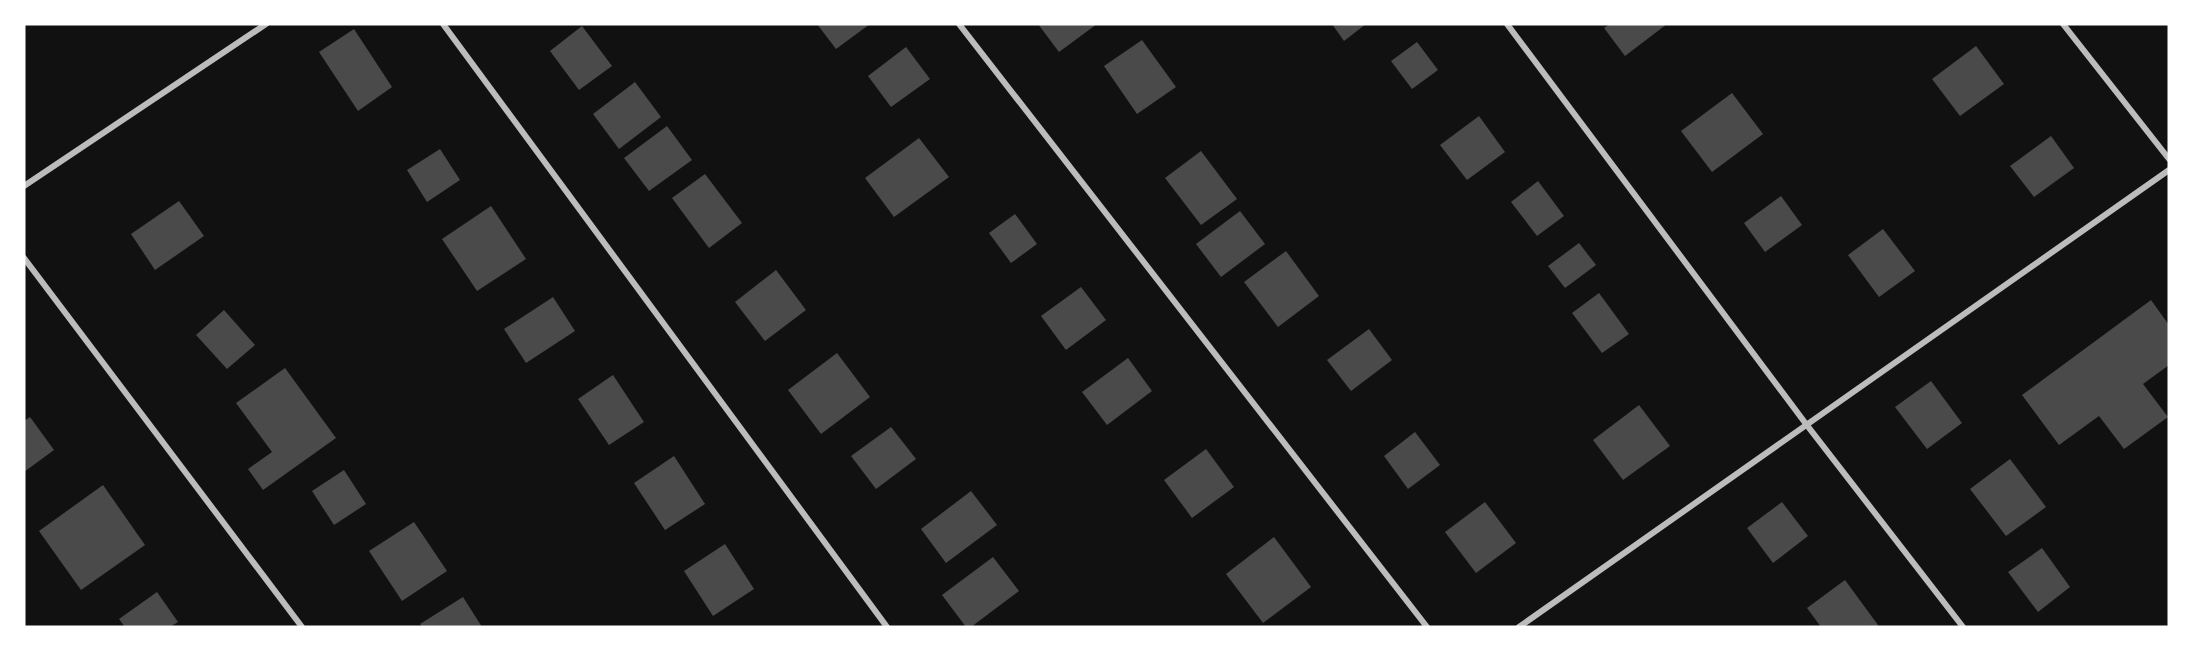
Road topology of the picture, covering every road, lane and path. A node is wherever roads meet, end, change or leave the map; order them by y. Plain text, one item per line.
1 (266, 24) edge
2 (443, 24) edge
3 (959, 24) edge
4 (1507, 24) edge
5 (2062, 24) edge
6 (2169, 159) edge
7 (2169, 170) edge
8 (24, 186) edge
9 (24, 258) edge
10 (1806, 424) junction
11 (302, 627) edge
12 (887, 627) edge
13 (1427, 627) edge
14 (1519, 627) edge
15 (1963, 627) edge

1 - 8 street
2 - 12 street
3 - 13 street
4 - 10 street
5 - 6 street
7 - 10 street
9 - 11 street
10 - 14 street
10 - 15 street

